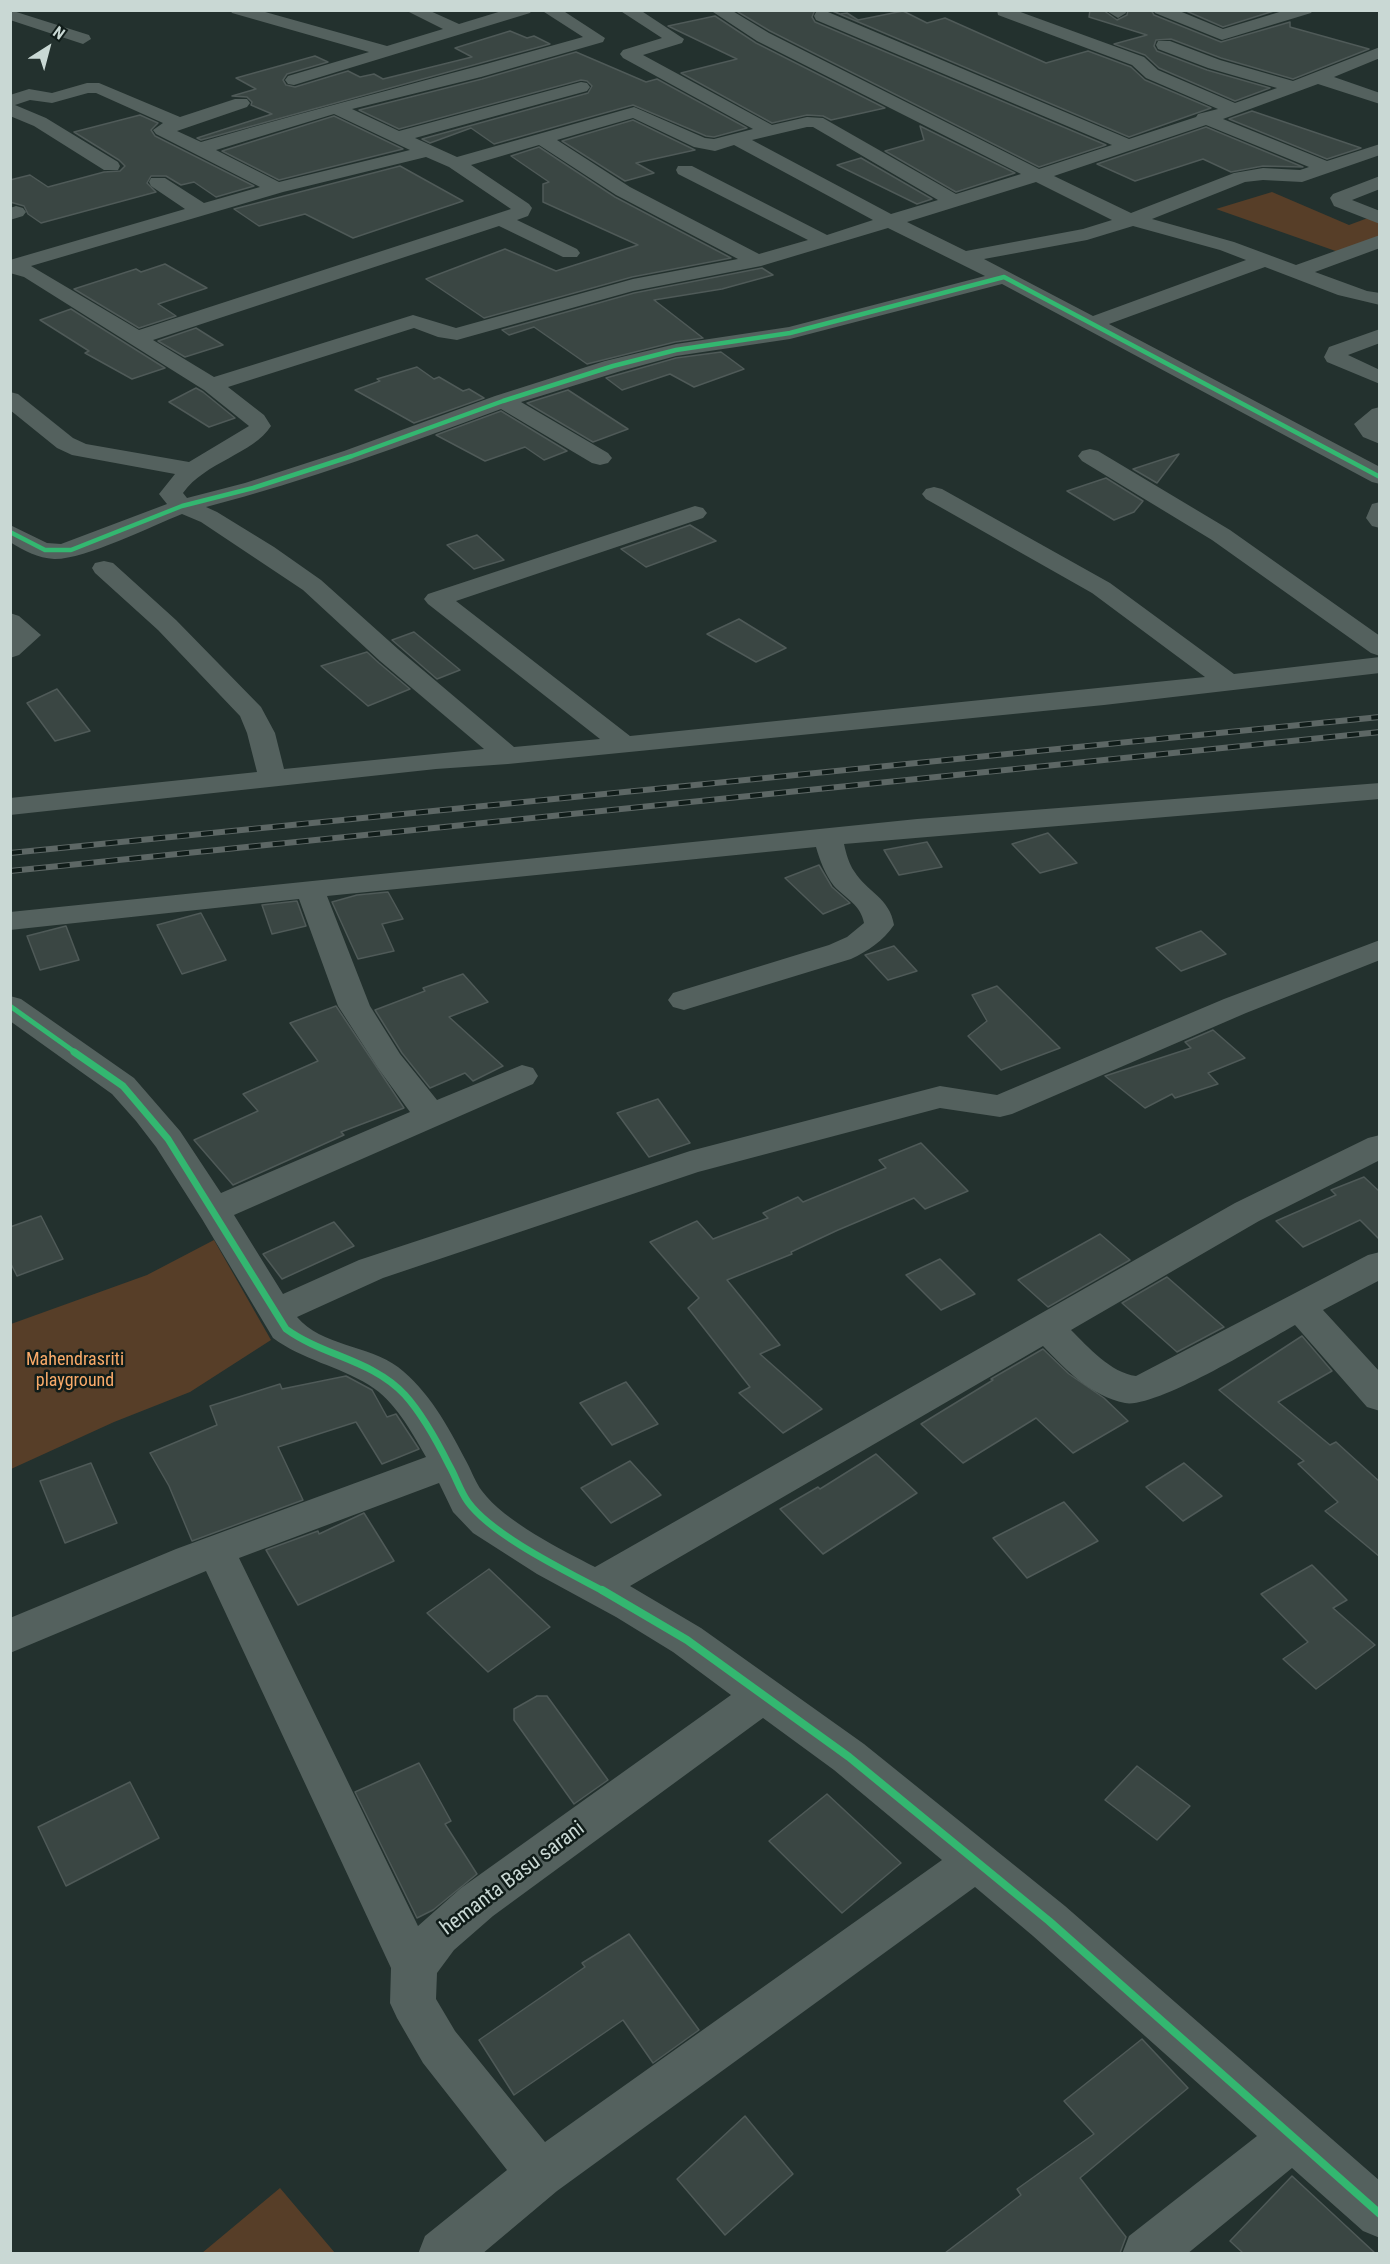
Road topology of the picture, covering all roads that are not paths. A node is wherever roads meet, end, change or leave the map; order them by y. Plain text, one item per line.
1 (238, 10) edge
2 (413, 10) edge
3 (524, 10) edge
4 (549, 10) edge
5 (627, 10) edge
6 (718, 10) edge
7 (1161, 10) edge
8 (1305, 10) edge
9 (1004, 12) dead end
10 (10, 14) edge
11 (822, 16) dead end
12 (458, 30) junction
13 (1222, 35) junction
14 (84, 39) dead end
15 (1164, 45) dead end
16 (1252, 47) dead end
17 (388, 52) junction
18 (1374, 58) edge
19 (524, 59) junction
20 (543, 68) dead end
21 (562, 78) dead end
22 (1319, 78) junction
23 (294, 80) dead end
24 (581, 87) junction
25 (1294, 87) junction
26 (1380, 99) edge
27 (10, 101) edge
28 (241, 103) dead end
29 (335, 108) junction
30 (1231, 108) junction
31 (10, 109) edge
32 (634, 112) junction
33 (1204, 118) junction
34 (177, 124) junction
35 (770, 131) junction
36 (398, 137) junction
37 (543, 139) junction
38 (736, 139) junction
39 (1129, 146) junction
40 (199, 149) junction
41 (1380, 149) edge
42 (428, 151) junction
43 (456, 163) junction
44 (111, 166) dead end
45 (1327, 168) junction
46 (685, 170) dead end
47 (1038, 175) junction
48 (158, 182) dead end
49 (1380, 182) edge
50 (277, 189) junction
51 (954, 201) junction
52 (202, 211) junction
53 (1380, 218) edge
54 (500, 219) junction
55 (1132, 220) junction
56 (891, 222) junction
57 (825, 241) junction
58 (1380, 241) edge
59 (570, 253) dead end
60 (965, 257) junction
61 (1266, 260) junction
62 (756, 261) junction
63 (12, 265) edge
64 (1297, 272) junction
65 (1004, 277) junction
66 (1380, 298) edge
67 (1093, 323) junction
68 (1380, 335) edge
69 (137, 338) junction
70 (1380, 378) edge
71 (212, 385) junction
72 (10, 399) edge
73 (503, 401) junction
74 (1380, 414) edge
75 (1380, 437) edge
76 (1090, 456) dead end
77 (600, 458) dead end
78 (193, 471) junction
79 (1380, 477) edge
80 (934, 494) dead end
81 (182, 506) junction
82 (1380, 509) edge
83 (695, 513) dead end
84 (1380, 521) edge
85 (10, 532) edge
86 (104, 568) dead end
87 (10, 621) edge
88 (1380, 648) edge
89 (10, 650) edge
90 (1380, 665) edge
91 (1228, 682) junction
92 (624, 744) junction
93 (508, 756) junction
94 (272, 778) junction
95 (1380, 791) edge
96 (10, 807) edge
97 (827, 837) junction
98 (310, 889) junction
99 (10, 921) edge
100 (1380, 949) edge
101 (684, 1000) dead end
102 (10, 1006) edge
103 (522, 1076) dead end
104 (431, 1116) junction
105 (1380, 1146) edge
106 (214, 1210) junction
107 (1380, 1264) edge
108 (1299, 1307) junction
109 (275, 1312) junction
110 (1045, 1327) junction
111 (1375, 1383) edge
112 (449, 1464) junction
113 (216, 1551) junction
114 (596, 1586) junction
115 (10, 1636) edge
116 (763, 1695) junction
117 (974, 1862) junction
118 (414, 1967) junction
119 (1292, 2138) junction
120 (540, 2174) junction
121 (1380, 2214) edge
122 (443, 2253) edge
123 (1147, 2253) edge

1 - 17 street
2 - 12 street
3 - 12 street
4 - 19 street
5 - 35 street
6 - 47 street
7 - 13 street
8 - 13 street
9 - 30 street
10 - 14 street
11 - 39 street
12 - 17 street
13 - 16 street
15 - 25 street
17 - 23 street
18 - 22 street
19 - 20 street
19 - 29 street
21 - 24 street
22 - 25 street
22 - 26 street
24 - 32 street
24 - 36 street
25 - 30 street
27 - 34 street
28 - 34 street
29 - 36 street
29 - 40 street
30 - 33 street
31 - 44 street
32 - 37 street
32 - 38 street
33 - 39 street
33 - 45 street
34 - 40 street
35 - 38 street
35 - 51 street
36 - 42 street
37 - 43 street
37 - 62 street
38 - 56 street
39 - 47 street
40 - 50 street
41 - 45 street
42 - 43 street
42 - 50 street
43 - 54 street
45 - 55 street
46 - 57 street
47 - 51 street
47 - 55 street
48 - 52 street
49 - 53 street
50 - 52 street
51 - 56 street
52 - 63 street
54 - 59 street
54 - 69 street
55 - 60 street
55 - 61 street
56 - 57 street
56 - 60 street
57 - 62 street
58 - 64 street
60 - 65 street
61 - 64 street
61 - 67 street
62 - 71 street
63 - 69 street
64 - 66 street
65 - 67 street
65 - 73 street
67 - 79 street
68 - 70 street
69 - 71 street
71 - 78 street
72 - 78 street
73 - 77 street
73 - 81 street
74 - 75 street
76 - 88 street
78 - 81 street
80 - 91 street
81 - 85 street
81 - 93 street
82 - 84 street
83 - 92 street
86 - 94 street
87 - 89 street
90 - 91 street
91 - 92 street
92 - 93 street
93 - 94 street
94 - 96 street
95 - 97 street
97 - 98 street
97 - 101 street
98 - 99 street
98 - 104 street
100 - 109 street
102 - 106 street
103 - 104 street
104 - 106 street
105 - 110 street
106 - 109 street
107 - 108 street
108 - 110 street
108 - 111 street
109 - 112 street
110 - 114 street
112 - 113 street
112 - 114 street
113 - 115 street
113 - 118 street
114 - 116 street
116 - 117 street
116 - 118 street, hemanta Basu sarani
117 - 119 street
117 - 120 street
118 - 120 street
119 - 121 street
119 - 123 street
120 - 122 street

